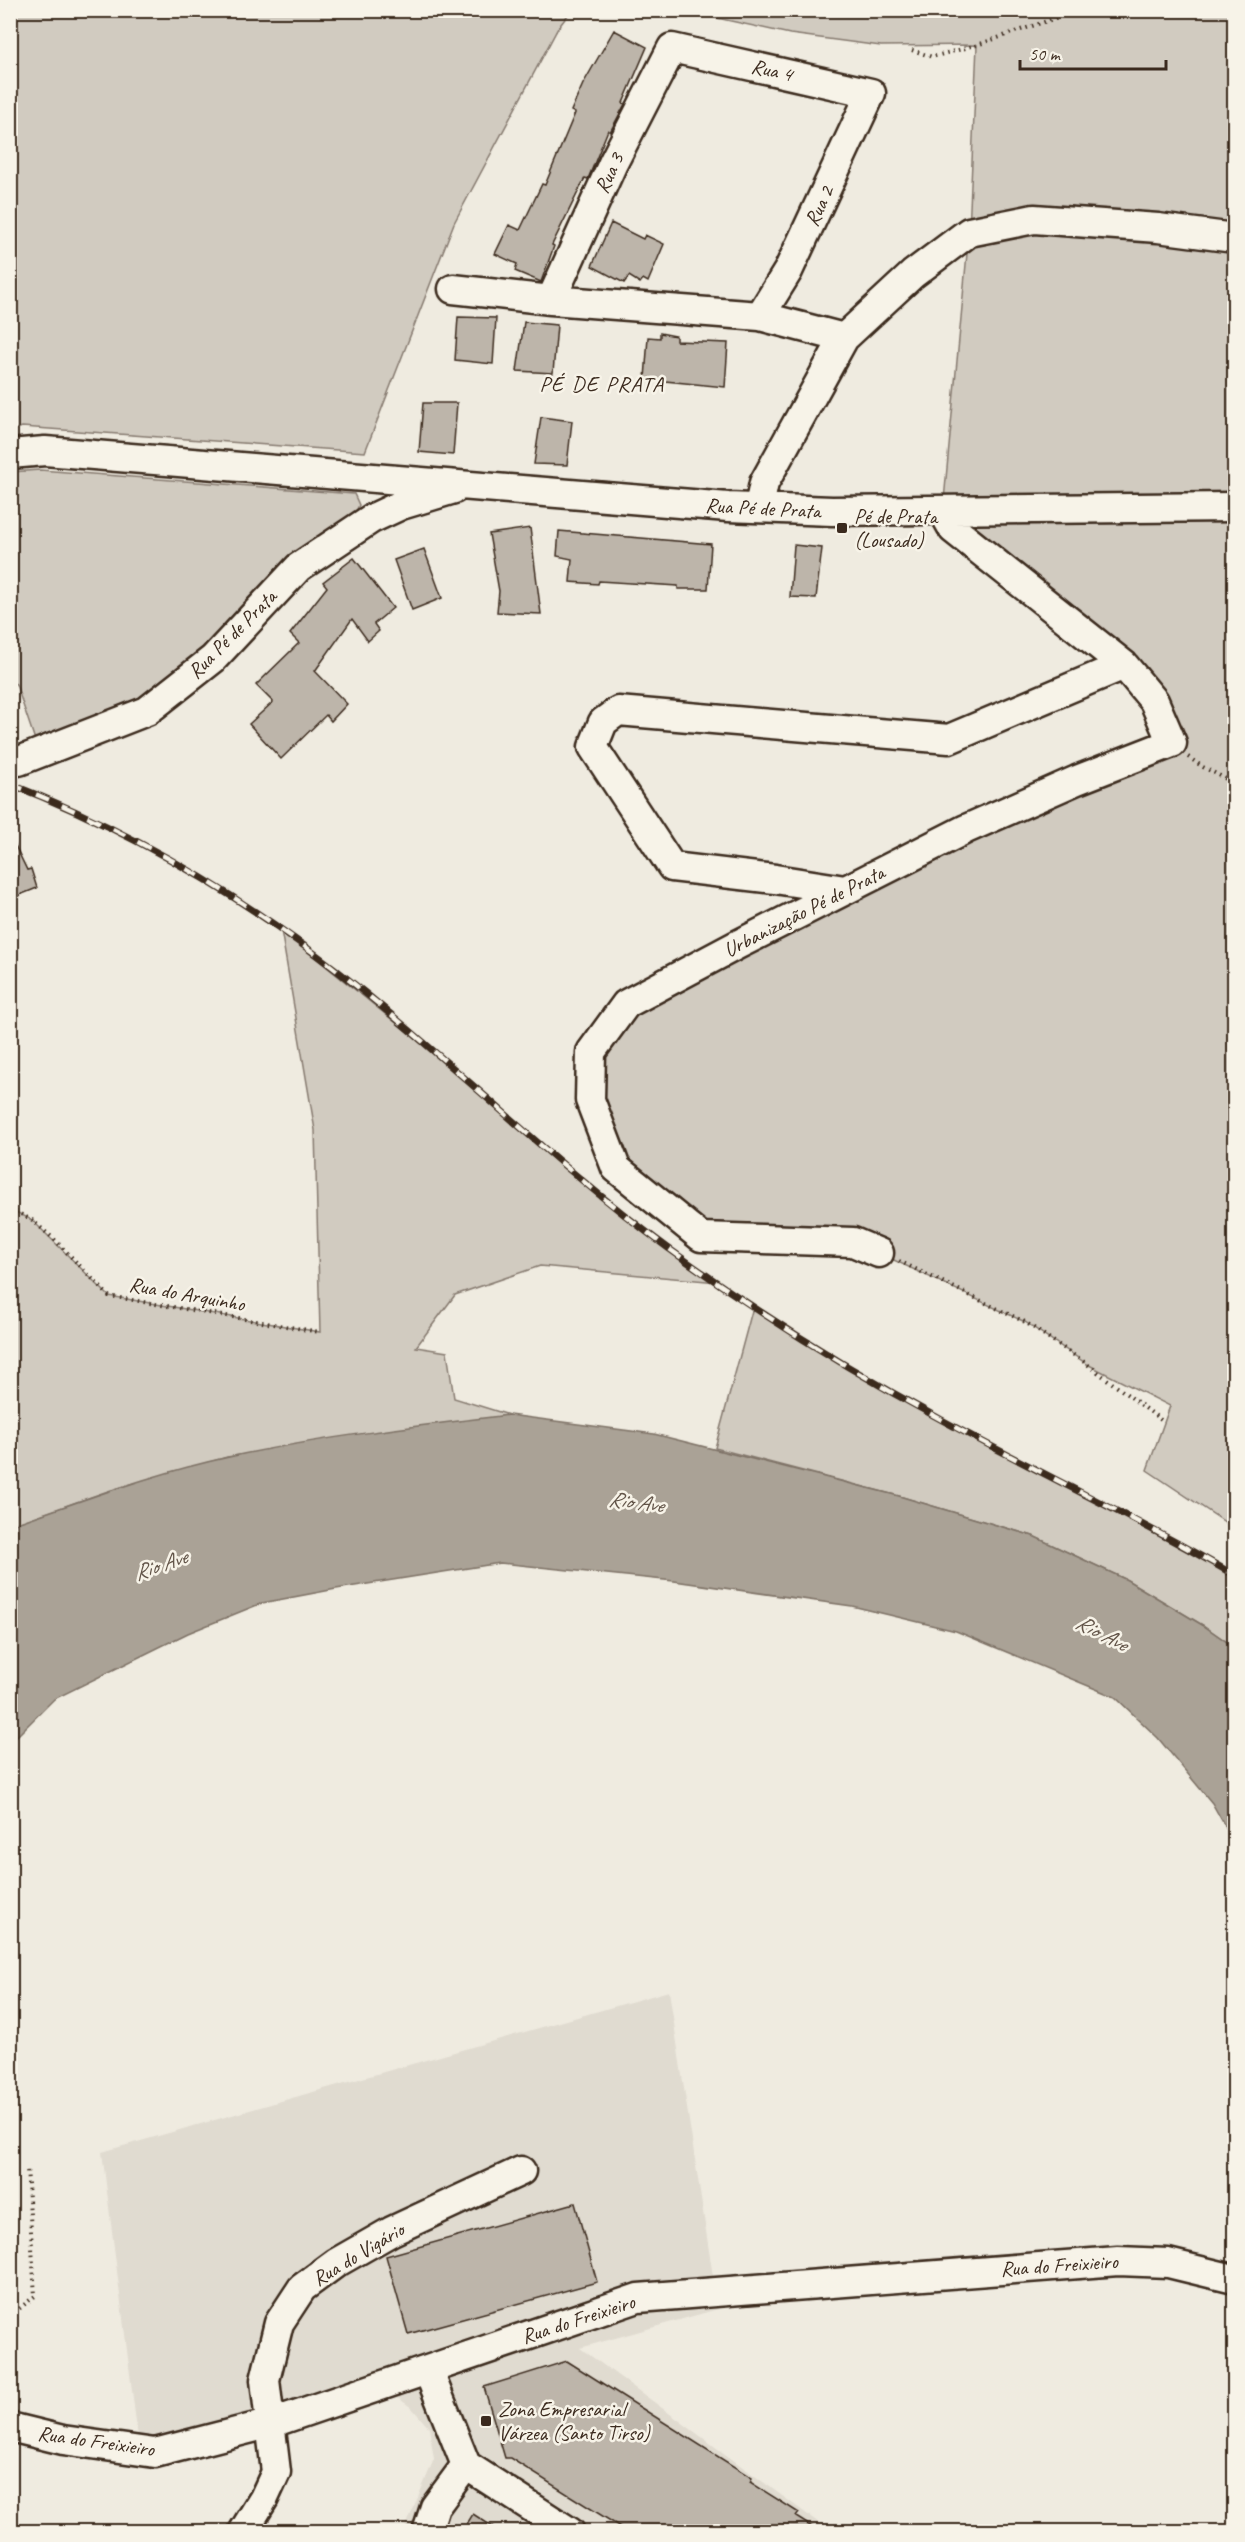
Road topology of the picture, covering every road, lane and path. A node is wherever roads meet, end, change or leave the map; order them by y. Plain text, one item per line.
1 (1079, 10) edge
2 (672, 48) joint
3 (912, 50) dead end
4 (871, 93) joint
5 (1234, 238) edge
6 (453, 289) dead end
7 (551, 300) junction
8 (760, 316) junction
9 (844, 338) junction
10 (10, 454) edge
11 (367, 476) junction
12 (472, 484) junction
13 (759, 507) junction
14 (1234, 507) edge
15 (943, 511) junction
16 (973, 511) junction
17 (371, 519) junction
18 (988, 557) junction
19 (1124, 665) junction
20 (1172, 743) junction
21 (19, 761) dead end
22 (1234, 783) edge
23 (775, 879) junction
24 (845, 890) junction
25 (775, 926) junction
26 (10, 1209) edge
27 (879, 1253) joint
28 (320, 1332) dead end
29 (1161, 1420) dead end
30 (27, 2167) dead end
31 (521, 2171) dead end
32 (1234, 2279) edge
33 (10, 2316) edge
34 (428, 2370) junction
35 (272, 2423) junction
36 (10, 2427) edge
37 (466, 2465) junction
38 (243, 2532) edge
39 (427, 2532) edge
40 (570, 2532) edge

1 - 3 path
2 - 4 street, Rua 4
2 - 7 street, Rua 3
4 - 8 street, Rua 2
5 - 9 street
6 - 7 street
7 - 8 street
8 - 9 street
9 - 13 street
10 - 11 street, Rua Pé de Prata
11 - 12 street, Rua Pé de Prata
11 - 17 street
12 - 13 street, Rua Pé de Prata
12 - 17 street, Rua Pé de Prata
13 - 15 street, Rua Pé de Prata
14 - 16 street, Rua Pé de Prata
15 - 16 street, Rua Pé de Prata
15 - 18 street
16 - 18 street
17 - 21 street, Rua Pé de Prata
18 - 19 street
19 - 20 street
19 - 23 street
20 - 22 path
20 - 24 street, Urbanização Pé de Prata
23 - 24 street
23 - 25 street
24 - 25 street, Urbanização Pé de Prata
25 - 27 street, Urbanização Pé de Prata
26 - 28 path, Rua do Arquinho
27 - 29 path
30 - 33 path
31 - 35 street, Rua do Vigário
32 - 34 street, Rua do Freixieiro
34 - 35 street, Rua do Freixieiro
34 - 37 street
35 - 36 street, Rua do Freixieiro
35 - 38 street, Rua do Vigário
37 - 39 street
37 - 40 street

